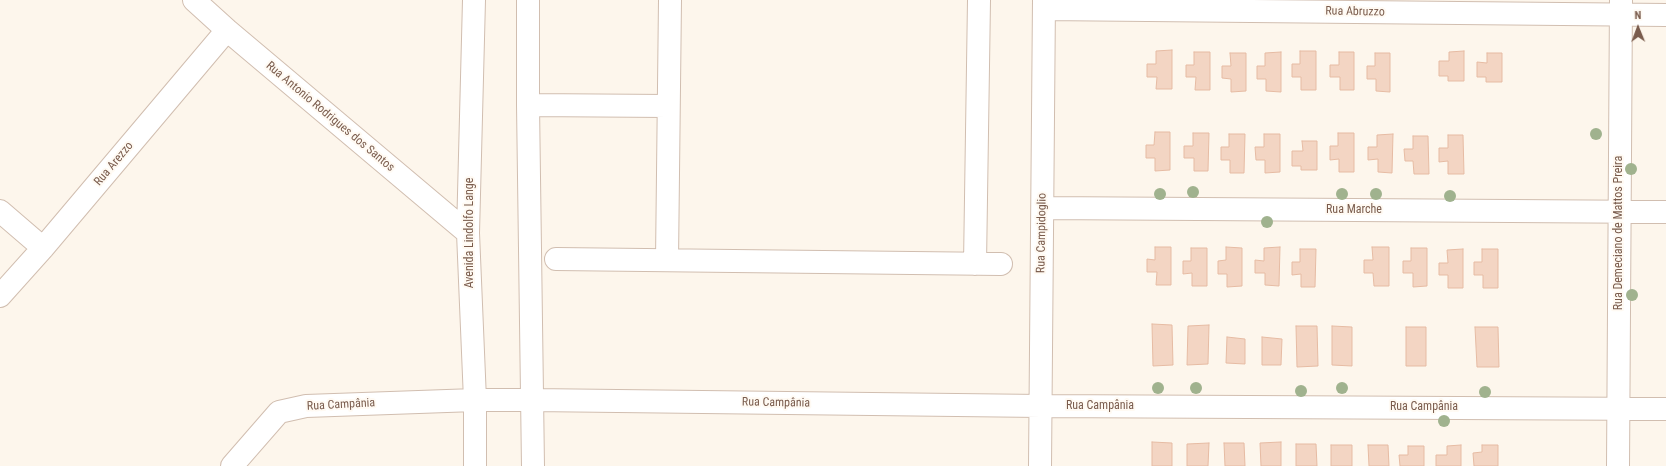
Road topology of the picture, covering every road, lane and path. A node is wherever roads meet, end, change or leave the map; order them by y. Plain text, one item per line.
1 (194, 0) edge
2 (474, 0) edge
3 (528, 0) edge
4 (670, 0) edge
5 (979, 0) edge
6 (1044, 5) edge
7 (1621, 7) edge
8 (1666, 14) edge
9 (227, 30) junction
10 (528, 106) junction
11 (668, 106) junction
12 (1043, 208) junction
13 (0, 211) edge
14 (1619, 212) junction
15 (1666, 212) edge
16 (468, 232) junction
17 (43, 248) junction
18 (556, 259) dead end
19 (667, 260) junction
20 (975, 264) junction
21 (1001, 264) dead end
22 (0, 296) edge
23 (475, 400) junction
24 (533, 400) junction
25 (1041, 406) junction
26 (1618, 408) junction
27 (1666, 408) edge
28 (232, 466) edge
29 (475, 466) edge
30 (533, 466) edge
31 (1040, 466) edge
32 (1618, 466) edge

1 - 9 street, Rua Antonio Rodrigues dos Santos
2 - 16 street, Avenida Lindolfo Lange
3 - 10 street
4 - 11 street
5 - 20 street
6 - 7 street, Rua Abruzzo
6 - 12 street, Rua Campidoglio
7 - 8 street, Rua Abruzzo
7 - 14 street, Rua Demeciano de Mattos Preira
9 - 16 street, Rua Antonio Rodrigues dos Santos
9 - 17 street, Rua Arezzo
10 - 11 street
10 - 24 street
11 - 19 street
12 - 14 street, Rua Marche
12 - 25 street, Rua Campidoglio
13 - 17 street
14 - 15 street, Rua Marche
14 - 26 street, Rua Demeciano de Mattos Preira
16 - 23 street, Avenida Lindolfo Lange
17 - 22 street, Rua Arezzo
18 - 19 street
19 - 20 street
20 - 21 street
23 - 24 street, Rua Campânia
23 - 28 street, Rua Campânia
23 - 29 street, Avenida Lindolfo Lange
24 - 25 street, Rua Campânia
24 - 30 street
25 - 26 street, Rua Campânia
25 - 31 street, Rua Campidoglio
26 - 27 street, Rua Campânia
26 - 32 street, Rua Demeciano de Mattos Preira

